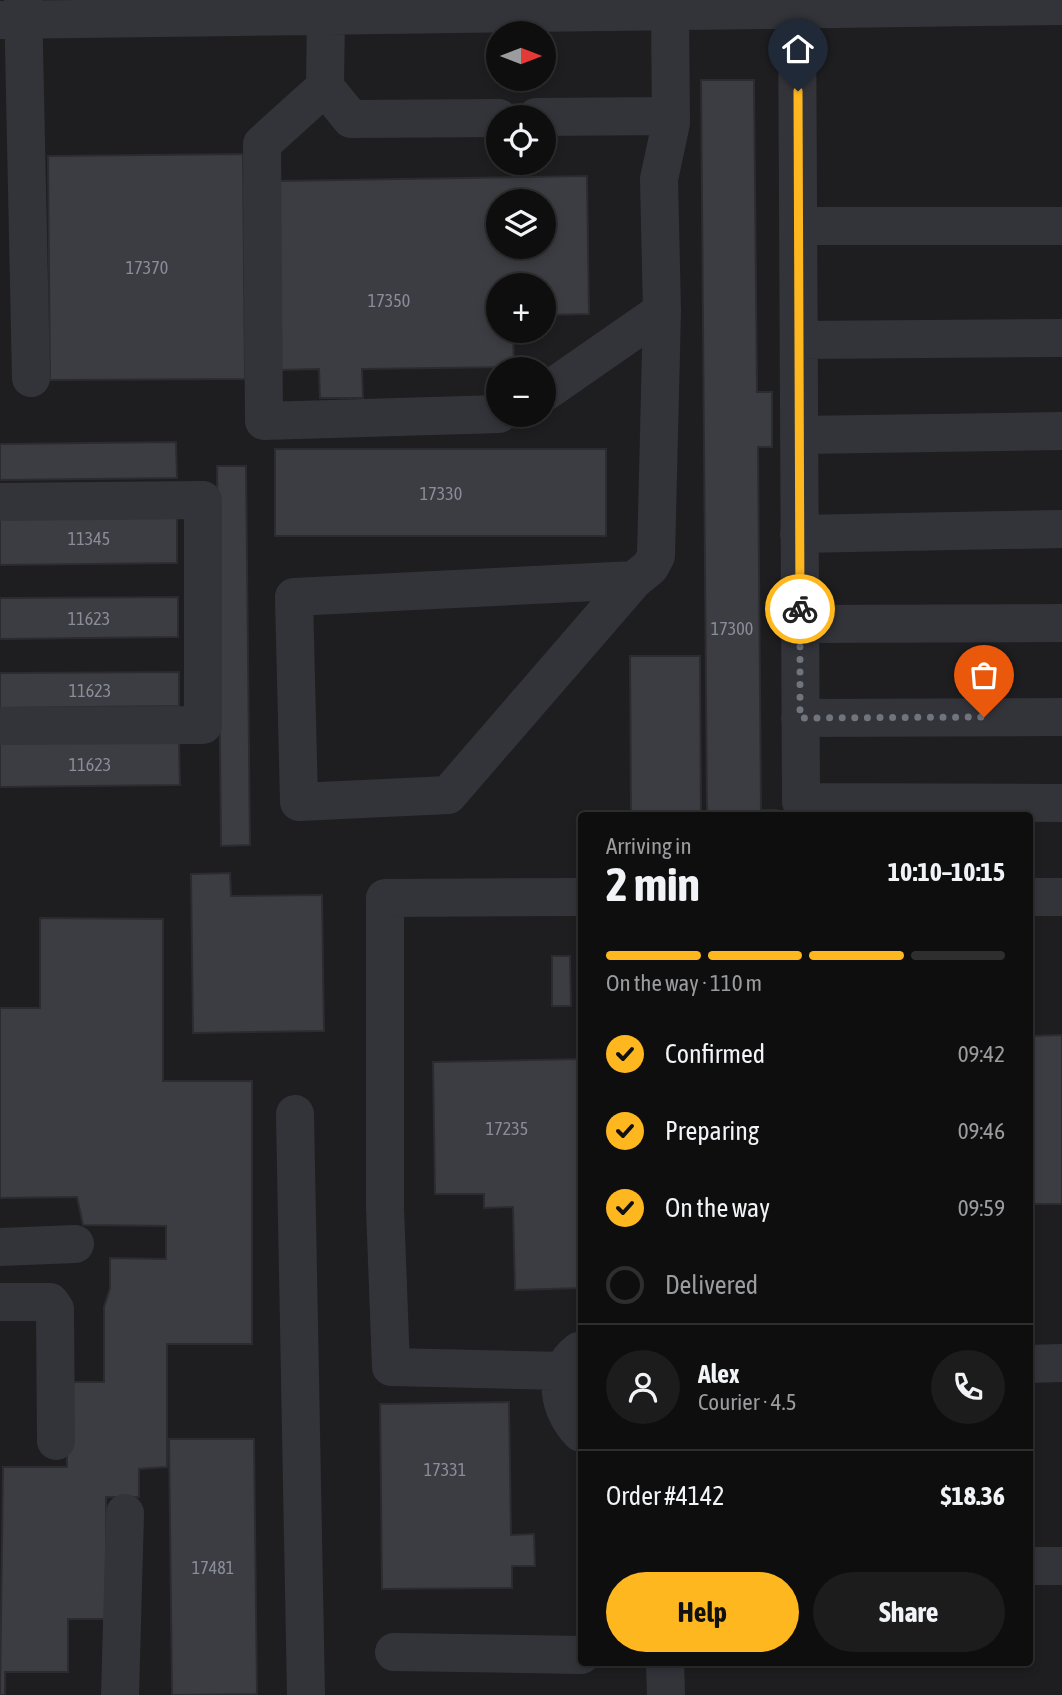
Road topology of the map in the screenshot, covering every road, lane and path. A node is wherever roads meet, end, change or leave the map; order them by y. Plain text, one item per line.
1 (1008, 4) edge
2 (797, 5) edge
3 (488, 6) edge
4 (1062, 6) edge
5 (670, 11) junction
6 (16, 13) edge
7 (326, 15) junction
8 (325, 87) junction
9 (671, 116) junction
10 (556, 117) edge
11 (486, 118) edge
12 (798, 226) junction
13 (1062, 226) edge
14 (662, 311) junction
15 (1062, 338) edge
16 (799, 340) junction
17 (32, 378) dead end
18 (556, 385) edge
19 (486, 414) edge
20 (1062, 431) edge
21 (799, 435) junction
22 (0, 502) edge
23 (1062, 529) edge
24 (799, 534) junction
25 (634, 580) junction
26 (1062, 622) edge
27 (800, 624) junction
28 (1062, 717) edge
29 (800, 718) junction
30 (0, 726) edge
31 (1062, 803) edge
32 (578, 897) edge
33 (1033, 897) edge
34 (1062, 897) edge
35 (295, 1114) dead end
36 (75, 1244) dead end
37 (0, 1247) edge
38 (0, 1302) edge
39 (573, 1360) edge
40 (1062, 1363) edge
41 (1033, 1364) edge
42 (578, 1430) edge
43 (56, 1441) dead end
44 (125, 1513) dead end
45 (1033, 1566) edge
46 (1062, 1566) edge
47 (394, 1652) dead end
48 (578, 1655) edge
49 (665, 1666) edge
50 (120, 1695) edge
51 (306, 1695) edge
52 (666, 1695) edge

1 - 2 street
1 - 4 street
2 - 5 street
2 - 12 street
3 - 5 street
3 - 7 street
5 - 9 street
6 - 7 street
6 - 17 street
7 - 8 street
8 - 11 street
8 - 19 street
9 - 10 street
9 - 14 street
12 - 13 street
12 - 16 street
14 - 18 street
14 - 25 street
15 - 16 street
16 - 21 street
20 - 21 street
21 - 24 street
22 - 30 street
23 - 24 street
24 - 27 street
25 - 25 street
26 - 27 street
27 - 29 street
28 - 29 street
29 - 31 street
32 - 39 street
33 - 34 street
35 - 51 street
36 - 37 street
38 - 43 street
39 - 42 street
40 - 41 street
44 - 50 street
45 - 46 street
47 - 48 street
49 - 52 street

